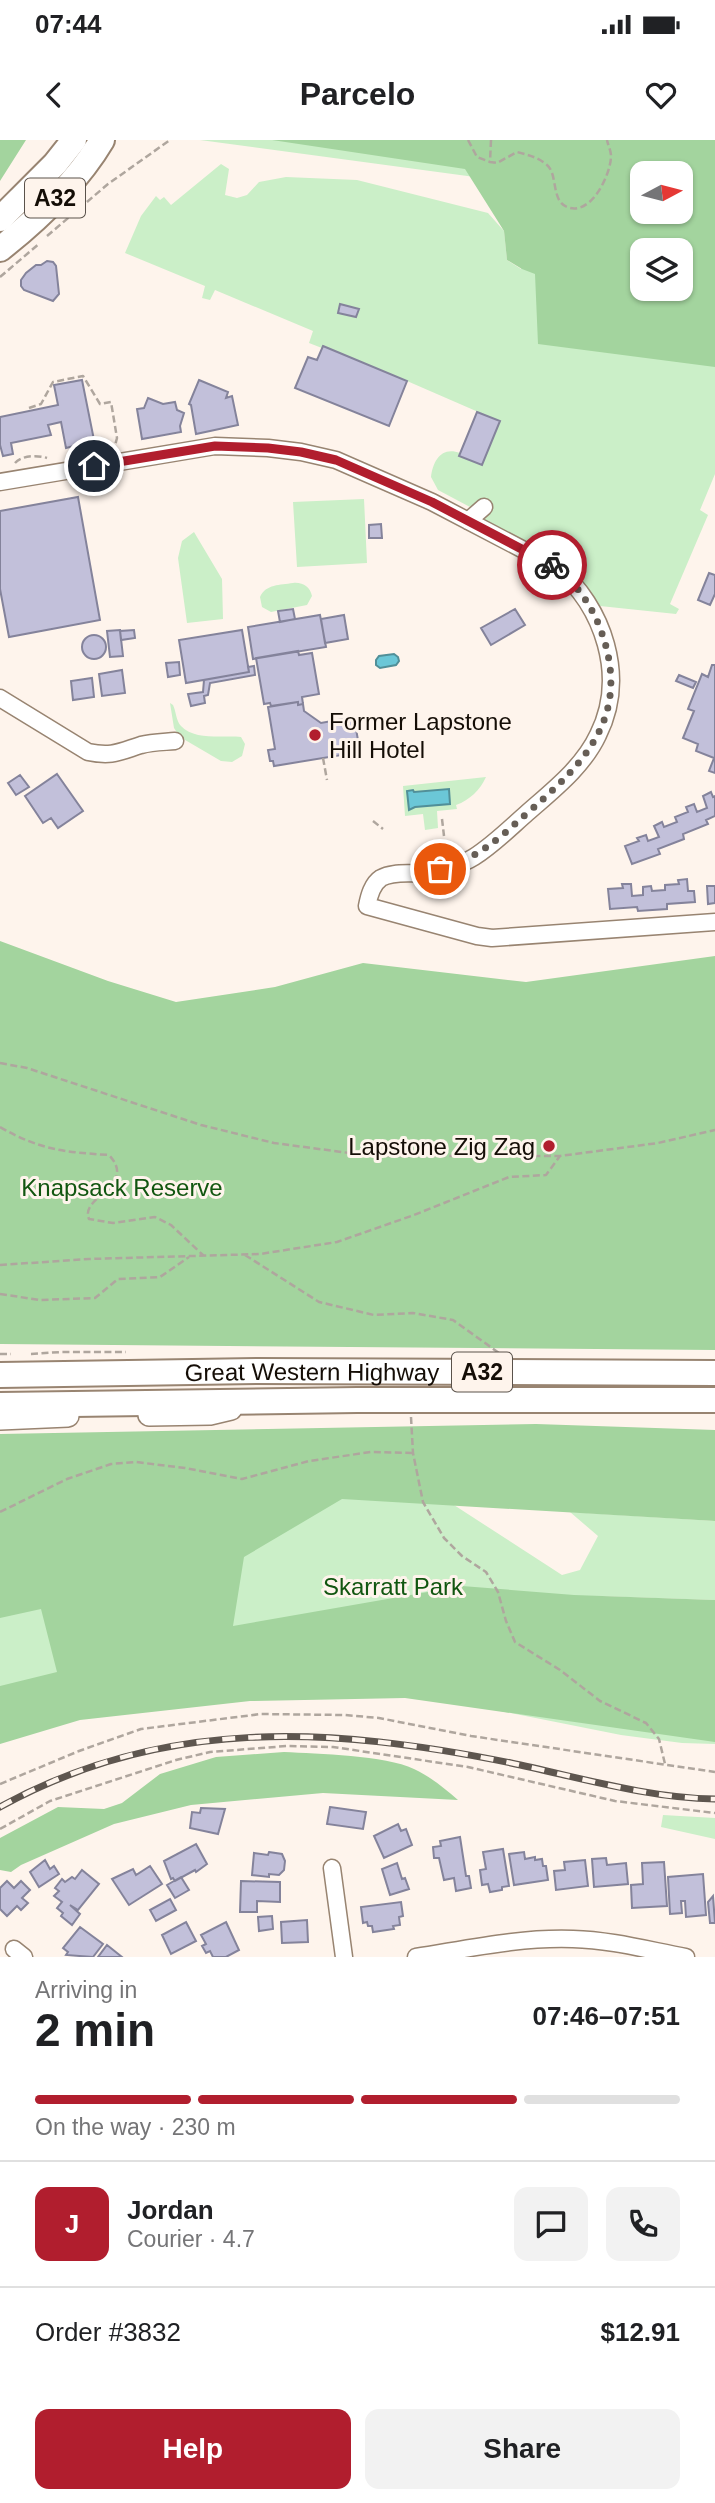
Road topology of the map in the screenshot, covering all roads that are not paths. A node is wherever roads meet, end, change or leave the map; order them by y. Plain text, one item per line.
1 (74, 140) edge
2 (102, 140) edge
3 (0, 219) edge
4 (0, 249) edge
5 (0, 482) edge
6 (484, 507) dead end
7 (468, 521) junction
8 (0, 698) edge
9 (175, 741) dead end
10 (715, 922) edge
11 (0, 1363) edge
12 (258, 1371) junction
13 (711, 1373) edge
14 (0, 1375) edge
15 (715, 1400) edge
16 (260, 1401) junction
17 (0, 1405) edge
18 (0, 1419) edge
19 (332, 1868) dead end
20 (532, 1940) junction
21 (344, 1957) edge
22 (416, 1957) edge
23 (533, 1957) edge
24 (686, 1957) edge

1 - 3 highway, A32
2 - 4 highway, A32
5 - 7 street
6 - 7 street
7 - 10 street
8 - 9 street
11 - 12 main road
12 - 13 highway, Great Western Highway / A32
12 - 14 highway, Great Western Highway / A32
15 - 16 highway, Great Western Highway
16 - 17 highway, Great Western Highway
16 - 18 main road
19 - 21 street
20 - 22 street
20 - 23 street
20 - 24 street

